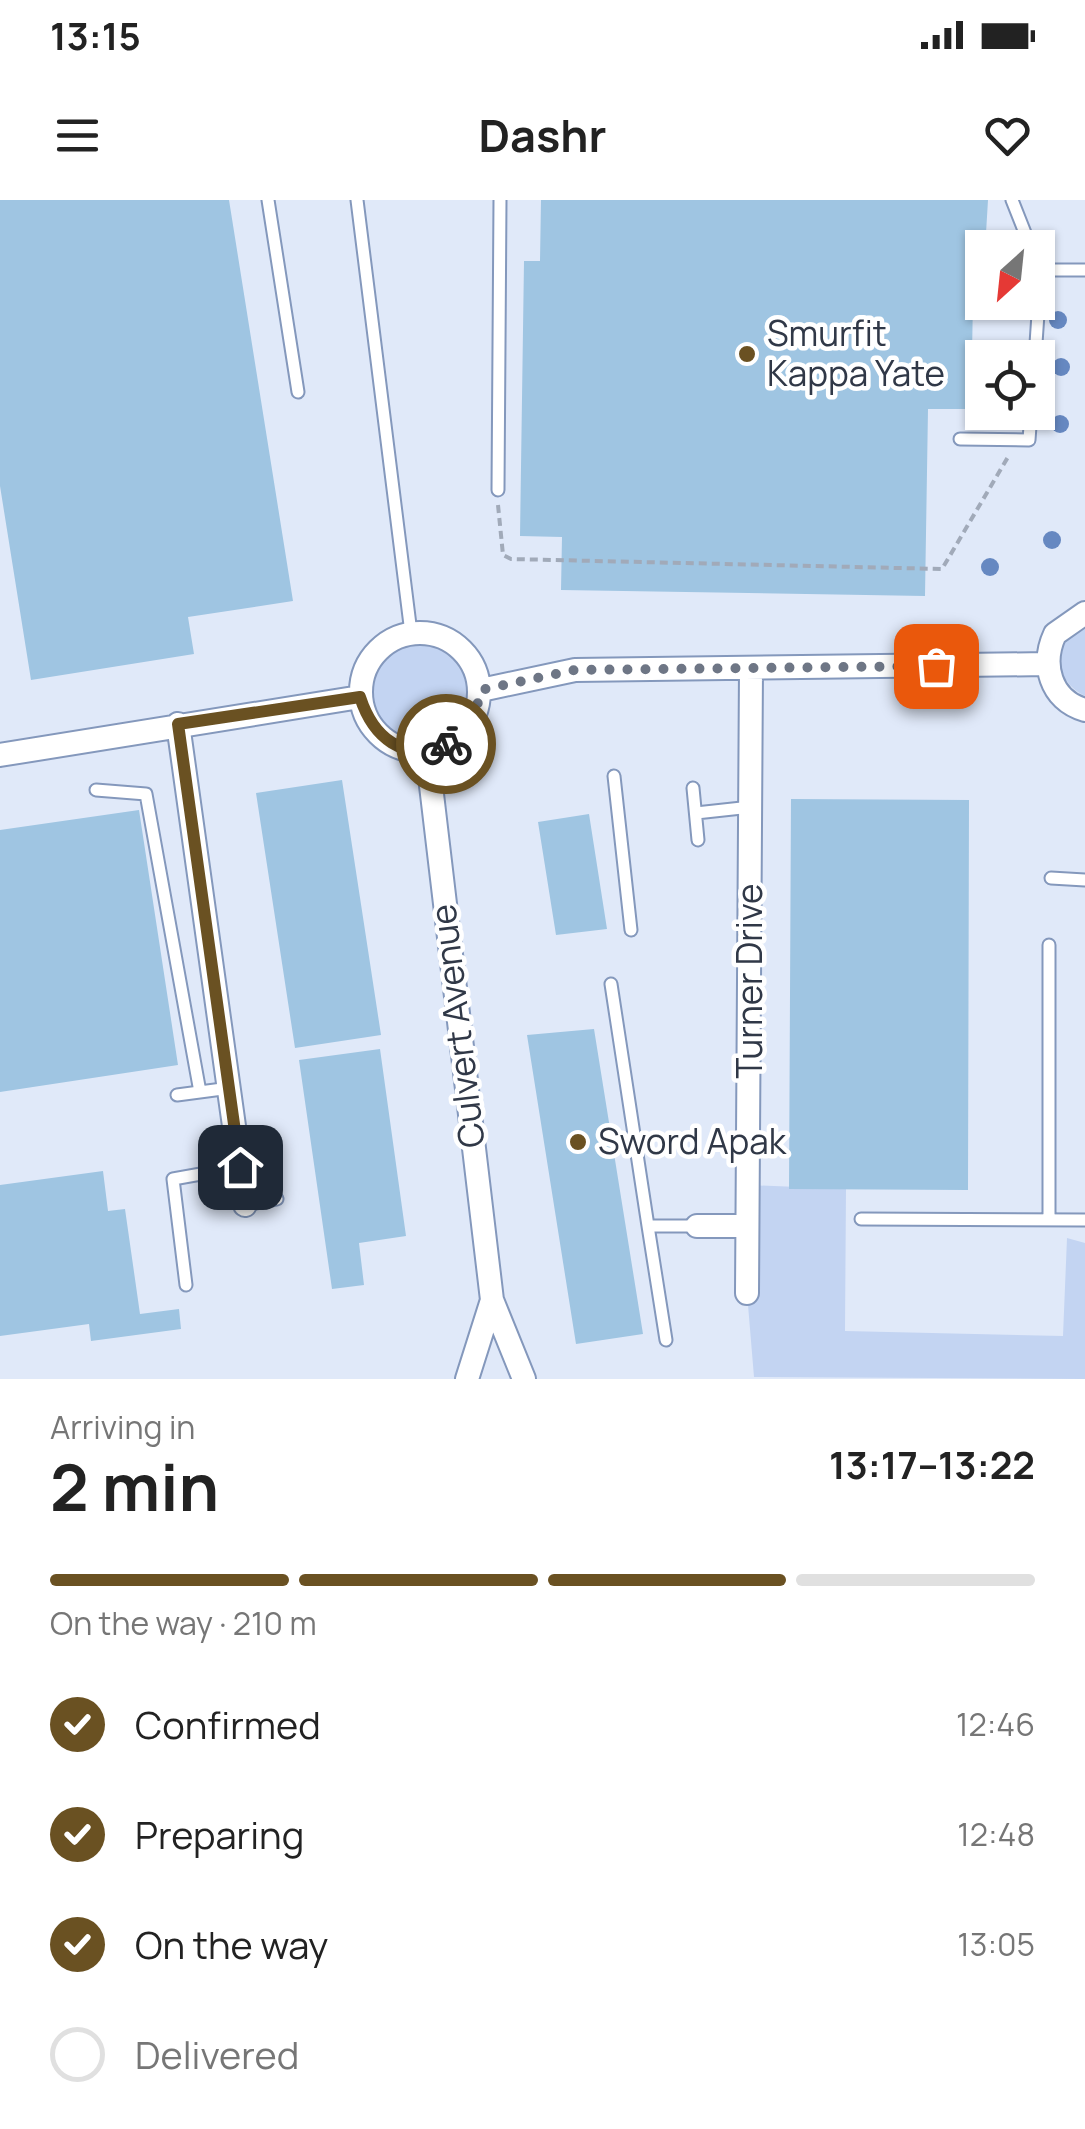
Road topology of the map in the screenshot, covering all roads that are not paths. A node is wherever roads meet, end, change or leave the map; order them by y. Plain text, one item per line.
1 (268, 200) edge
2 (357, 200) edge
3 (500, 200) edge
4 (1012, 200) edge
5 (1024, 230) edge
6 (1055, 267) edge
7 (1085, 270) edge
8 (298, 392) dead end
9 (1030, 430) edge
10 (960, 438) dead end
11 (498, 490) road end
12 (1085, 613) edge
13 (412, 633) junction
14 (1047, 664) junction
15 (751, 669) junction
16 (481, 690) junction
17 (360, 697) junction
18 (1085, 710) edge
19 (178, 724) junction
20 (426, 752) junction
21 (0, 755) edge
22 (614, 776) dead end
23 (693, 788) dead end
24 (96, 790) dead end
25 (751, 807) junction
26 (696, 813) junction
27 (698, 840) dead end
28 (1051, 878) dead end
29 (1085, 880) edge
30 (631, 930) dead end
31 (1048, 945) dead end
32 (611, 984) dead end
33 (230, 1088) junction
34 (200, 1092) junction
35 (177, 1096) dead end
36 (240, 1167) junction
37 (277, 1199) dead end
38 (245, 1205) joint
39 (861, 1219) dead end
40 (1049, 1219) junction
41 (1085, 1220) edge
42 (648, 1226) junction
43 (697, 1226) joint
44 (747, 1226) junction
45 (186, 1285) dead end
46 (747, 1292) dead end
47 (492, 1300) junction
48 (666, 1340) dead end
49 (467, 1379) edge
50 (524, 1379) edge

1 - 8 lane
2 - 13 lane
3 - 11 lane
4 - 5 lane
6 - 7 lane
9 - 10 lane
12 - 14 street
13 - 16 street
13 - 17 street
14 - 15 street
14 - 18 street
15 - 16 street
15 - 25 street, Turner Drive
16 - 20 street
17 - 19 street
17 - 20 street
19 - 21 street
19 - 33 street
20 - 47 street, Culvert Avenue
22 - 30 lane
23 - 26 lane
24 - 34 lane
25 - 26 lane
25 - 44 street, Turner Drive
26 - 27 lane
28 - 29 lane
31 - 40 lane
32 - 42 lane
33 - 34 lane
33 - 36 street
34 - 35 lane
36 - 38 street
36 - 45 lane
37 - 38 lane
39 - 40 lane
40 - 41 lane
42 - 43 lane
42 - 48 lane
43 - 44 street
44 - 46 street, Turner Drive
47 - 49 street, Culvert Avenue
47 - 50 street, Culvert Avenue

